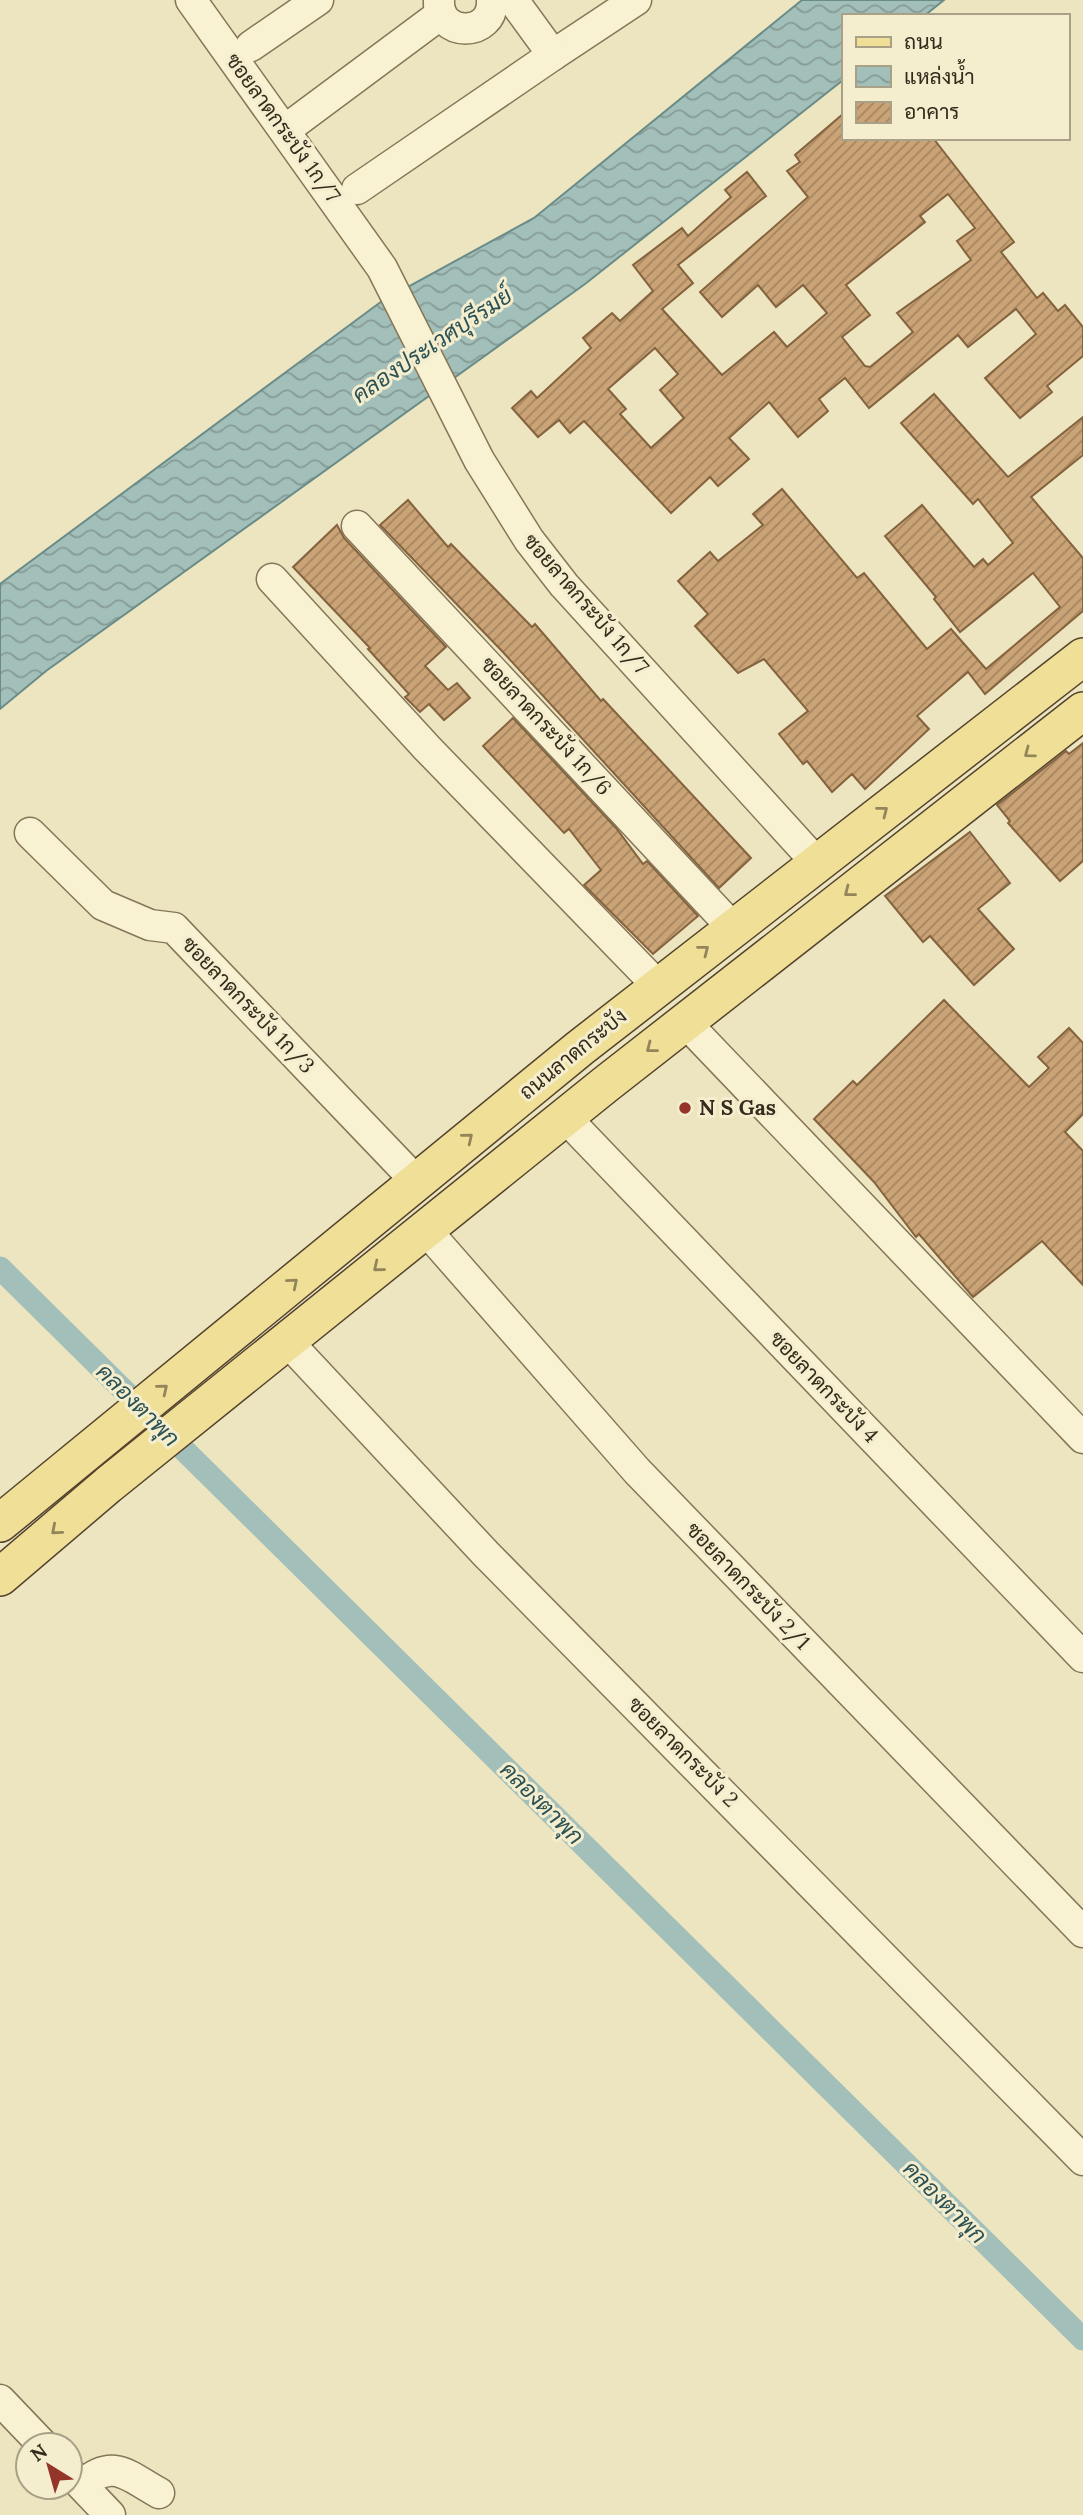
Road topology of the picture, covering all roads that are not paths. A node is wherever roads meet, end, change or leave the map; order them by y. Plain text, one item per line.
1 (191, 0) edge
2 (318, 0) edge
3 (493, 0) edge
4 (513, 0) edge
5 (636, 0) edge
6 (440, 7) edge
7 (251, 46) dead end
8 (553, 55) junction
9 (285, 130) junction
10 (347, 196) junction
11 (357, 526) dead end
12 (271, 579) dead end
13 (1083, 657) edge
14 (1083, 711) edge
15 (30, 833) dead end
16 (816, 862) junction
17 (733, 928) junction
18 (658, 986) junction
19 (685, 1022) junction
20 (565, 1117) junction
21 (416, 1181) junction
22 (425, 1229) junction
23 (274, 1351) junction
24 (1083, 1438) edge
25 (2, 1518) edge
26 (0, 1577) edge
27 (1082, 1656) edge
28 (1083, 1932) edge
29 (1083, 2160) edge
30 (0, 2400) edge
31 (30, 2431) edge
32 (84, 2476) edge
33 (84, 2487) edge
34 (159, 2493) dead end
35 (110, 2515) edge

1 - 9 street, ซอยลาดกระบัง 1ก/7
2 - 7 street
3 - 6 street
4 - 8 street
5 - 8 street
6 - 9 street
8 - 10 street
9 - 10 street, ซอยลาดกระบัง 1ก/7
10 - 16 street, ซอยลาดกระบัง 1ก/7
11 - 17 street, ซอยลาดกระบัง 1ก/6
12 - 18 street
16 -> 13 main road, ถนนลาดกระบัง
14 -> 19 main road, ถนนลาดกระบัง
15 - 21 street, ซอยลาดกระบัง 1ก/3
16 - 17 main road, ถนนลาดกระบัง
18 -> 17 main road, ถนนลาดกระบัง
21 -> 18 main road, ถนนลาดกระบัง
19 -> 20 main road, ถนนลาดกระบัง
19 - 24 street
20 - 22 main road, ถนนลาดกระบัง
20 - 27 street, ซอยลาดกระบัง 4
25 -> 21 main road, ถนนลาดกระบัง
22 -> 23 main road, ถนนลาดกระบัง
22 - 28 street, ซอยลาดกระบัง 2/1
23 -> 26 main road, ถนนลาดกระบัง
23 - 29 street, ซอยลาดกระบัง 2
30 - 31 street
32 - 34 street
33 - 35 street

